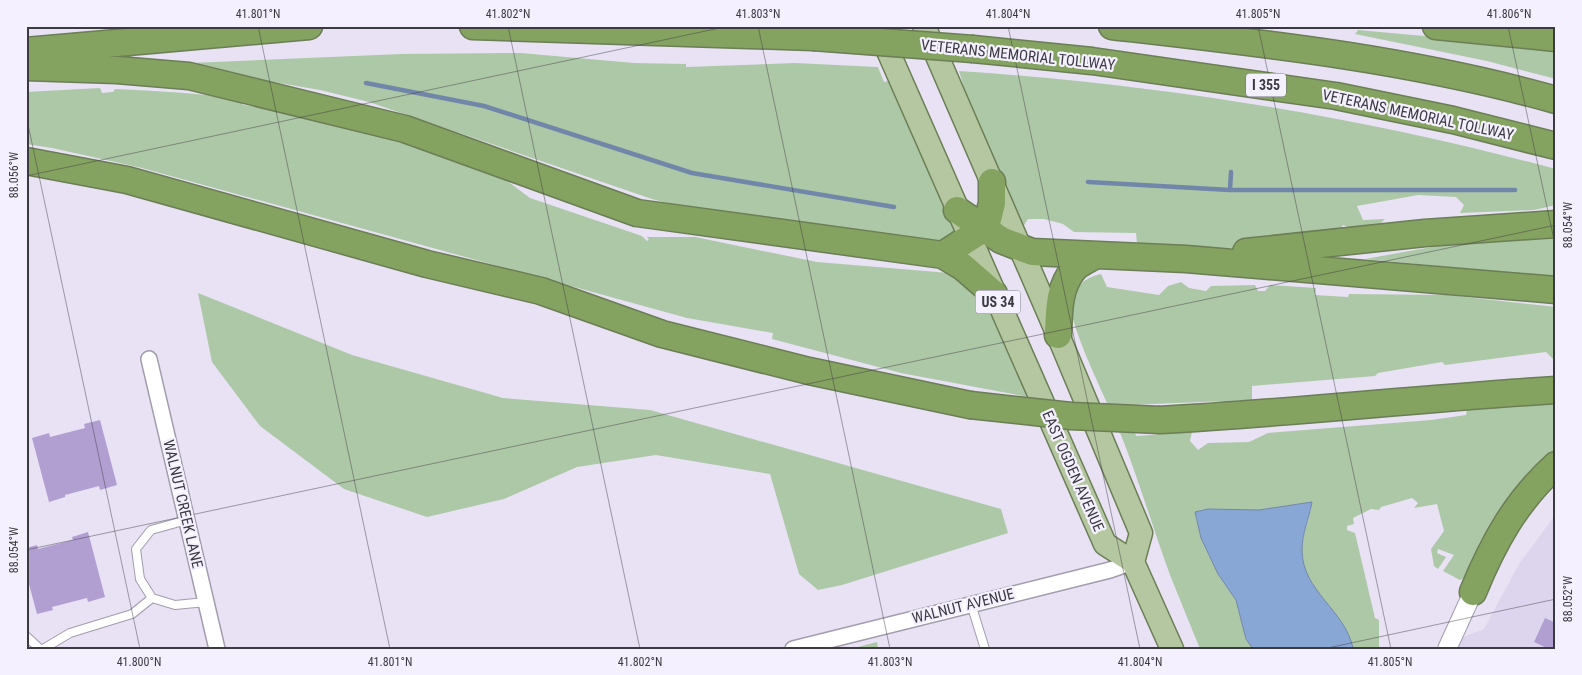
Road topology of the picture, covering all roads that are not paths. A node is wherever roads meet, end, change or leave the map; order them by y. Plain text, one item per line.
1 (310, 26) edge
2 (473, 26) edge
3 (877, 26) edge
4 (924, 26) edge
5 (1112, 26) edge
6 (1436, 26) edge
7 (1556, 38) edge
8 (26, 51) edge
9 (26, 67) edge
10 (1556, 100) edge
11 (1556, 146) edge
12 (26, 162) edge
13 (992, 182) junction
14 (958, 210) joint
15 (1556, 224) edge
16 (978, 233) junction
17 (1020, 248) junction
18 (943, 255) junction
19 (1094, 256) junction
20 (1186, 259) junction
21 (1556, 290) edge
22 (994, 294) junction
23 (1058, 335) junction
24 (150, 359) dead end
25 (1556, 376) edge
26 (1556, 390) edge
27 (1444, 396) junction
28 (1556, 465) edge
29 (187, 520) junction
30 (1133, 562) junction
31 (1473, 592) joint
32 (152, 598) junction
33 (206, 602) junction
34 (971, 604) junction
35 (26, 636) edge
36 (42, 649) edge
37 (217, 649) edge
38 (792, 649) edge
39 (985, 649) edge
40 (1172, 649) edge
41 (1447, 649) edge

1 - 8 highway
2 - 11 highway, VETERANS MEMORIAL TOLLWAY / I 355, bridge
3 - 14 main road
4 - 13 main road, US 34
5 - 10 highway
6 - 7 highway
9 - 18 highway
12 - 27 highway, bridge
13 - 16 highway
13 - 17 main road, US 34
14 - 16 highway
15 - 20 highway
16 - 17 highway
16 - 18 highway
16 - 22 main road, EAST OGDEN AVENUE / US 34
17 - 19 highway
17 - 23 main road, US 34
18 - 22 highway
19 - 20 highway
19 - 23 highway
20 - 21 highway
22 - 30 main road, EAST OGDEN AVENUE / US 34
23 - 30 main road, US 34
24 - 29 street, WALNUT CREEK LANE
25 - 27 highway
26 - 27 highway
28 - 31 highway
29 - 32 lane
29 - 33 street, WALNUT CREEK LANE
30 - 34 street, WALNUT AVENUE
30 - 40 main road
31 - 41 street
32 - 33 lane
32 - 36 lane
33 - 37 street, WALNUT CREEK LANE
34 - 38 street, WALNUT AVENUE
34 - 39 lane
35 - 36 lane

